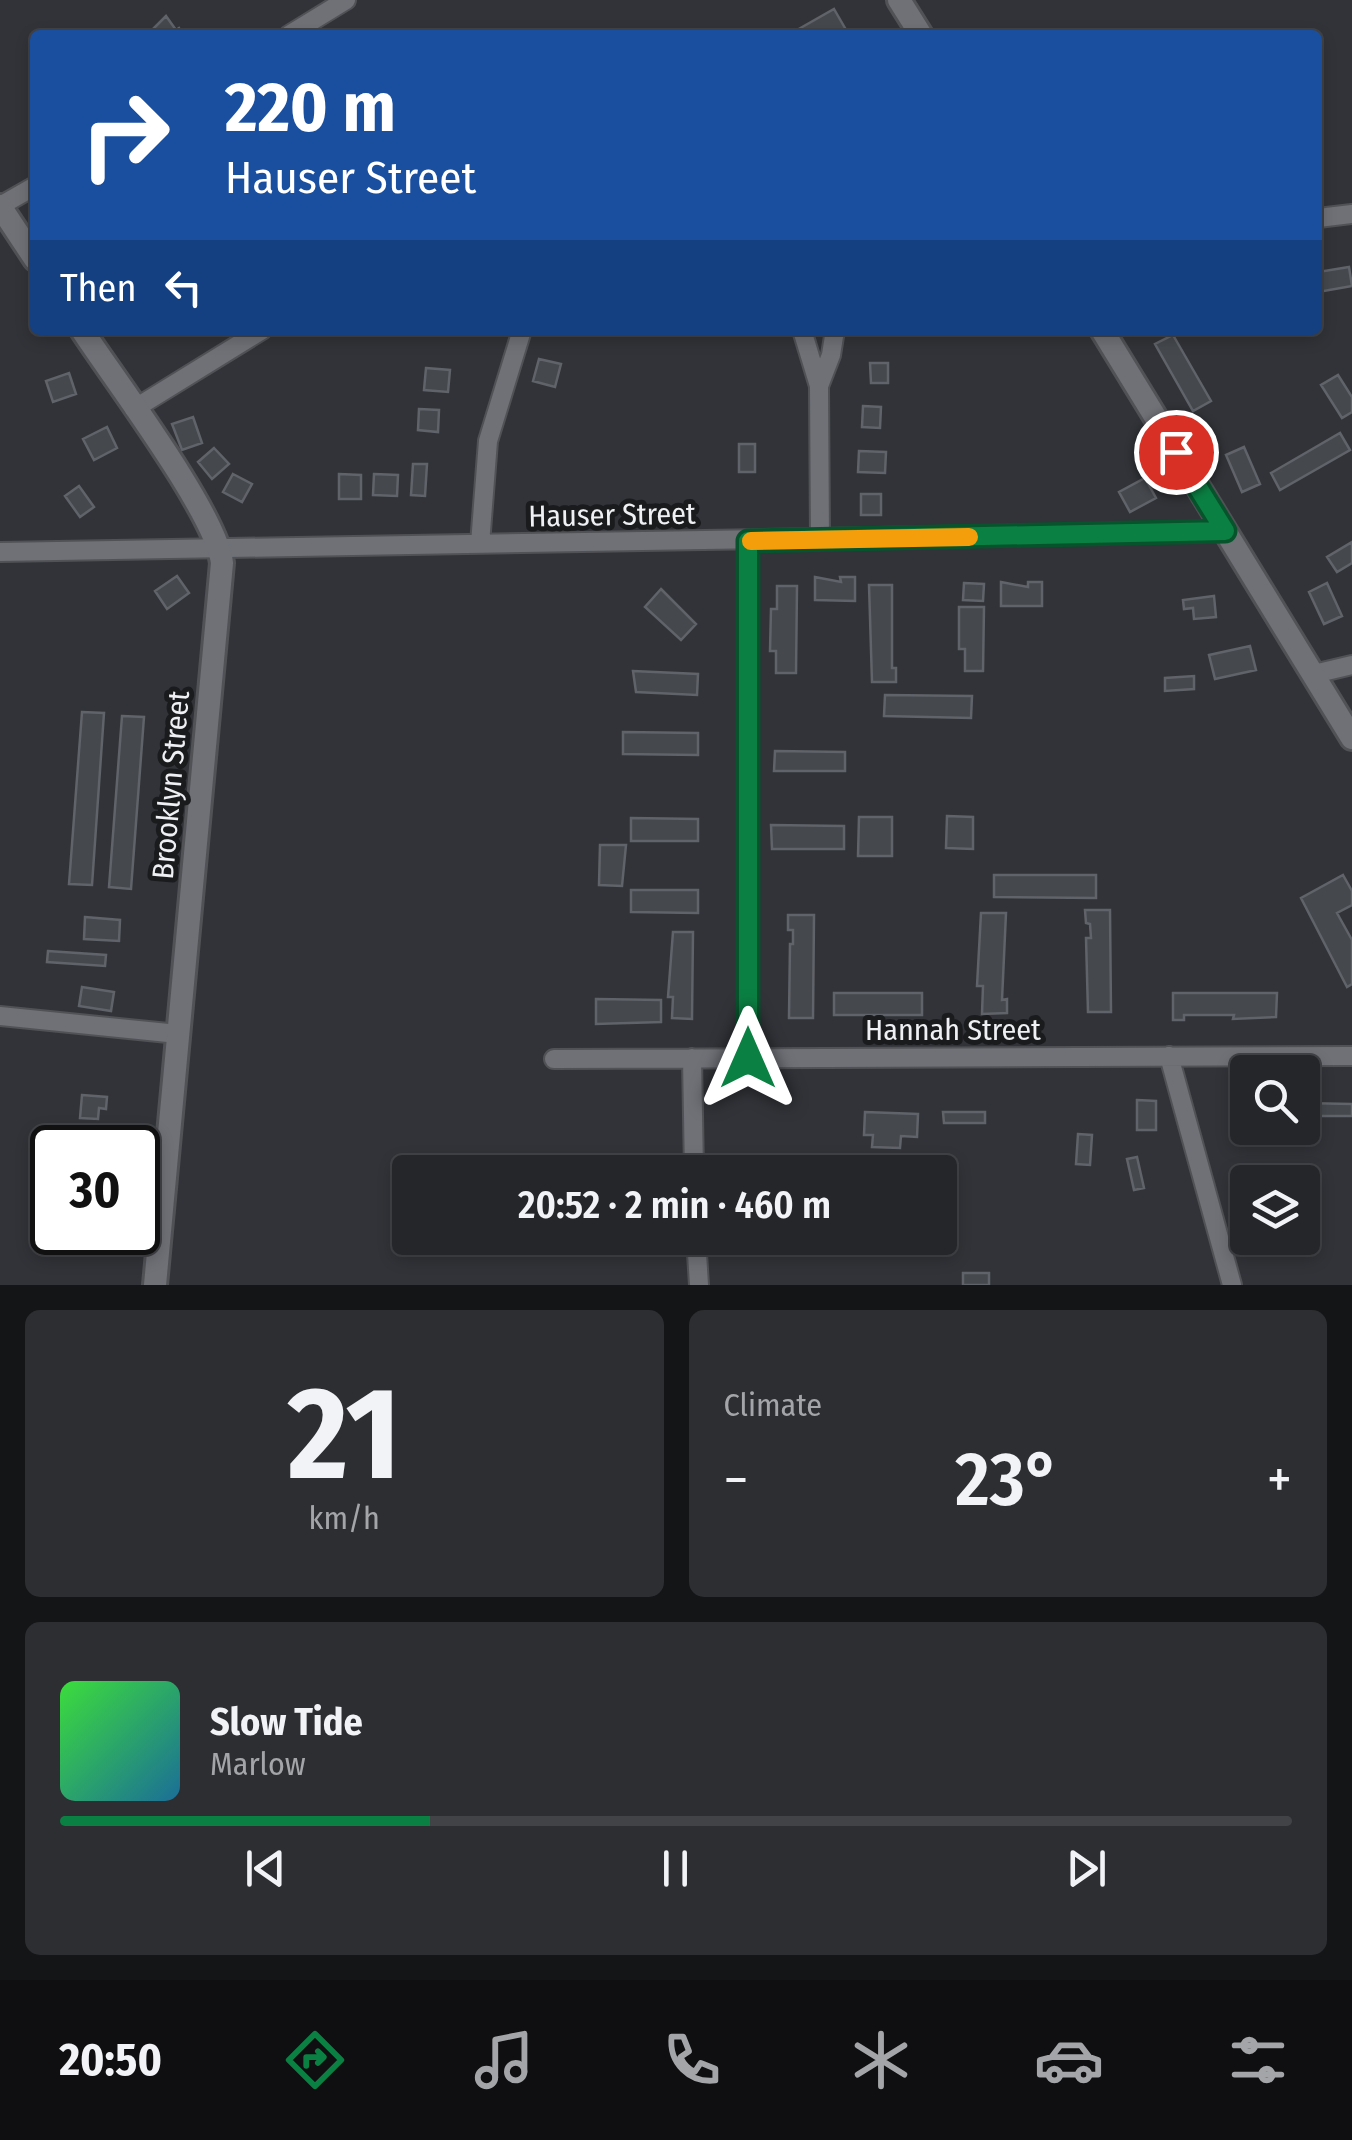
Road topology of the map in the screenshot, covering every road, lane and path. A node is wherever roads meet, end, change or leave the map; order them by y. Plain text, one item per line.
1 (346, 0) edge
2 (899, 0) edge
3 (297, 30) edge
4 (918, 30) edge
5 (30, 189) edge
6 (0, 206) edge
7 (1352, 214) edge
8 (1322, 218) edge
9 (30, 251) edge
10 (85, 335) edge
11 (254, 335) edge
12 (520, 335) edge
13 (803, 335) edge
14 (833, 335) edge
15 (1105, 335) edge
16 (820, 386) junction
17 (134, 410) junction
18 (1225, 531) junction
19 (820, 540) junction
20 (748, 541) junction
21 (480, 544) junction
22 (220, 548) junction
23 (0, 552) edge
24 (1352, 664) edge
25 (1314, 674) junction
26 (1352, 738) edge
27 (0, 1016) edge
28 (178, 1034) junction
29 (1169, 1056) junction
30 (1352, 1056) edge
31 (692, 1058) junction
32 (748, 1058) junction
33 (554, 1059) dead end
34 (694, 1155) edge
35 (697, 1255) edge
36 (155, 1285) edge
37 (699, 1285) edge
38 (1232, 1285) edge

1 - 3 street
2 - 4 street
5 - 6 street
6 - 9 street
7 - 8 street
10 - 17 street
11 - 17 street
12 - 21 street
13 - 16 street
14 - 16 street
15 - 18 street
16 - 19 street
17 - 22 street
18 - 19 street, Hauser Street
18 - 25 street
19 - 20 street, Hauser Street
20 - 21 street, Hauser Street
20 - 32 street
21 - 22 street, Hauser Street
22 - 23 street, Hauser Street
22 - 28 street, Brooklyn Street
24 - 25 street
25 - 26 street
27 - 28 street
28 - 36 street, Brooklyn Street
29 - 30 street, Hannah Street
29 - 32 street, Hannah Street
29 - 38 street
31 - 32 street, Hannah Street
31 - 33 street, Hannah Street
31 - 34 street
35 - 37 street

